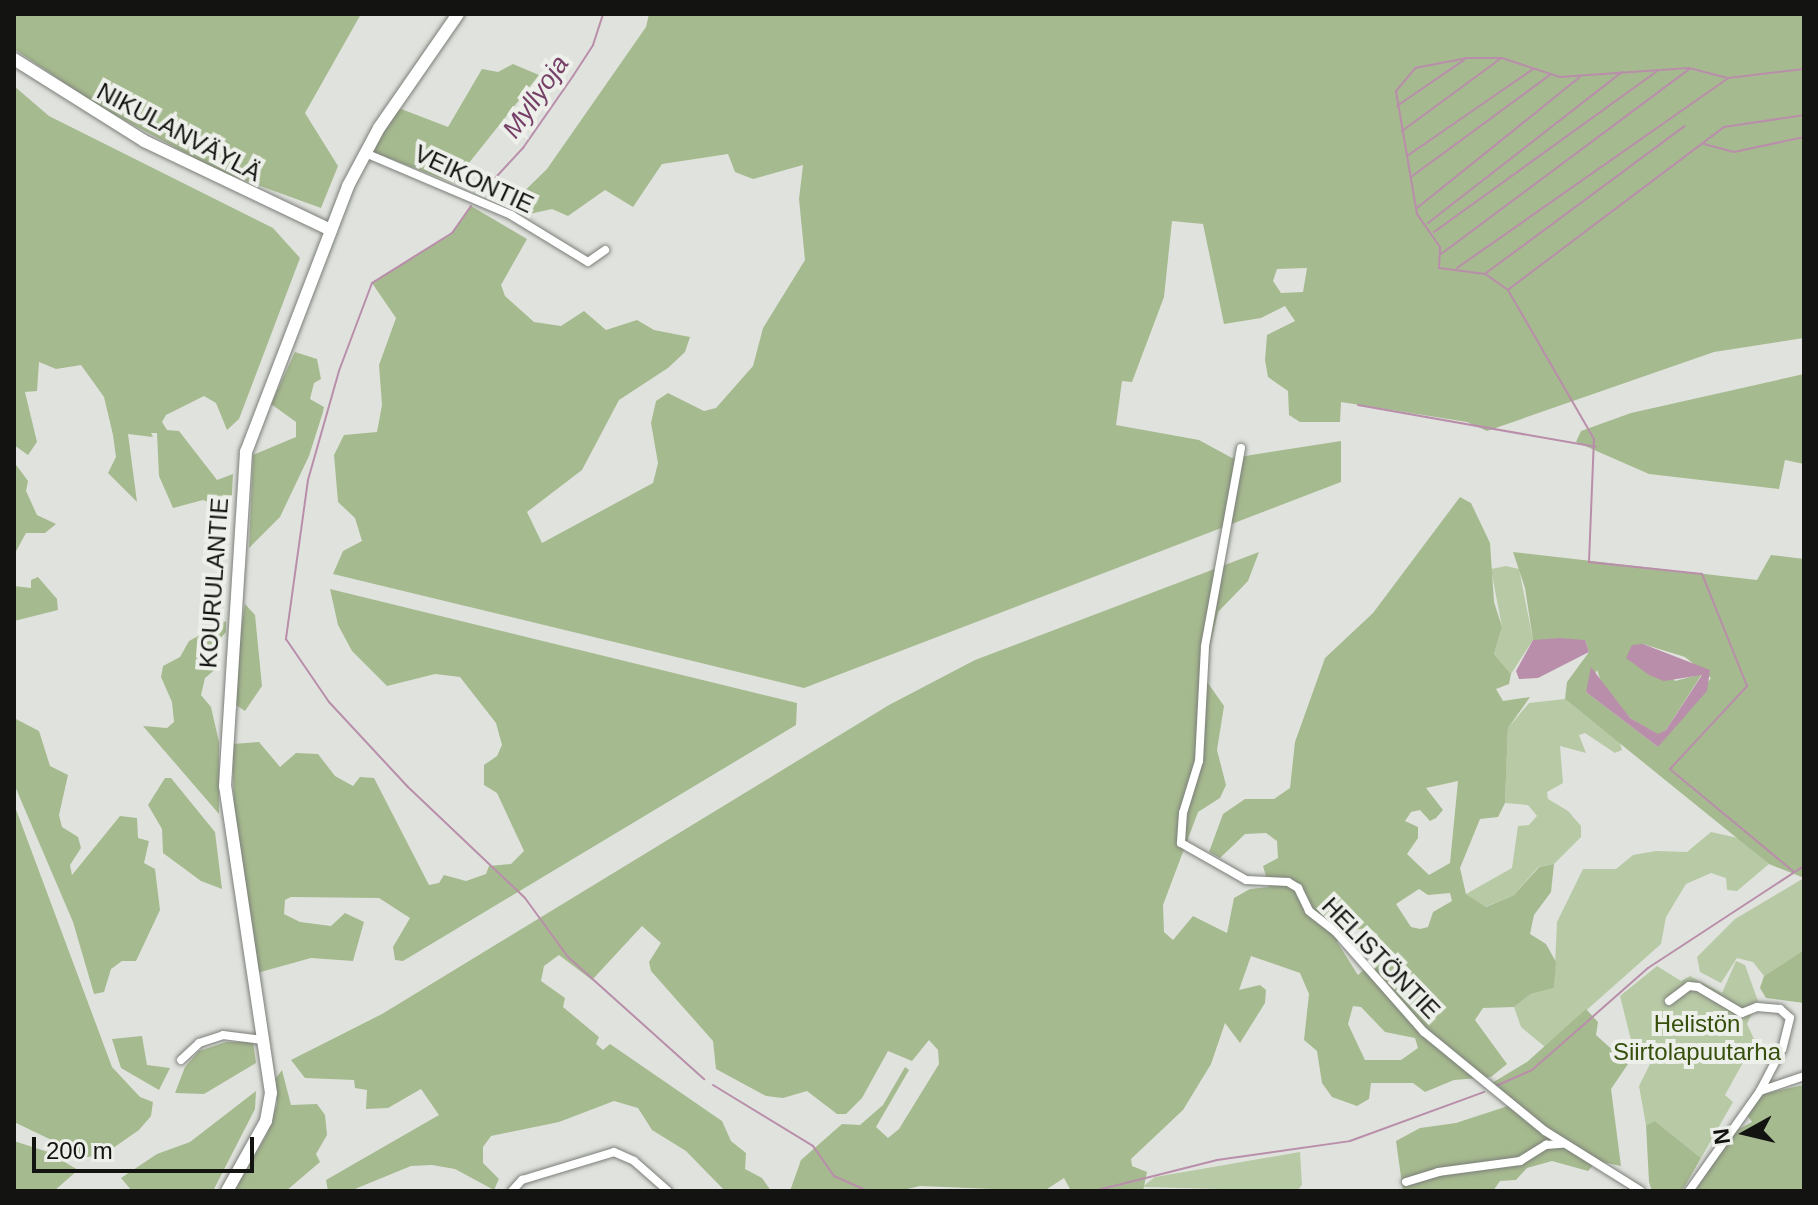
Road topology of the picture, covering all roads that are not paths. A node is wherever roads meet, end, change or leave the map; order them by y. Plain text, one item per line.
1 (458, 14) edge
2 (14, 59) edge
3 (365, 153) junction
4 (331, 230) junction
5 (605, 250) dead end
6 (1241, 448) dead end
7 (1669, 1001) dead end
8 (263, 1040) junction
9 (181, 1060) dead end
10 (1804, 1076) edge
11 (1760, 1091) junction
12 (1563, 1144) junction
13 (1406, 1182) dead end
14 (227, 1191) edge
15 (512, 1191) edge
16 (668, 1191) edge
17 (1641, 1191) edge
18 (1689, 1191) edge

1 - 3 street, KOURULANTIE
2 - 4 street, NIKULANVÄYLÄ
3 - 4 street, KOURULANTIE
3 - 5 street, VEIKONTIE
4 - 8 street, KOURULANTIE
6 - 12 street, HELISTÖNTIE
7 - 11 street
8 - 9 street
8 - 14 street, KOURULANTIE
10 - 11 street
11 - 18 street
12 - 13 street
12 - 17 street, HELISTÖNTIE
15 - 16 street

